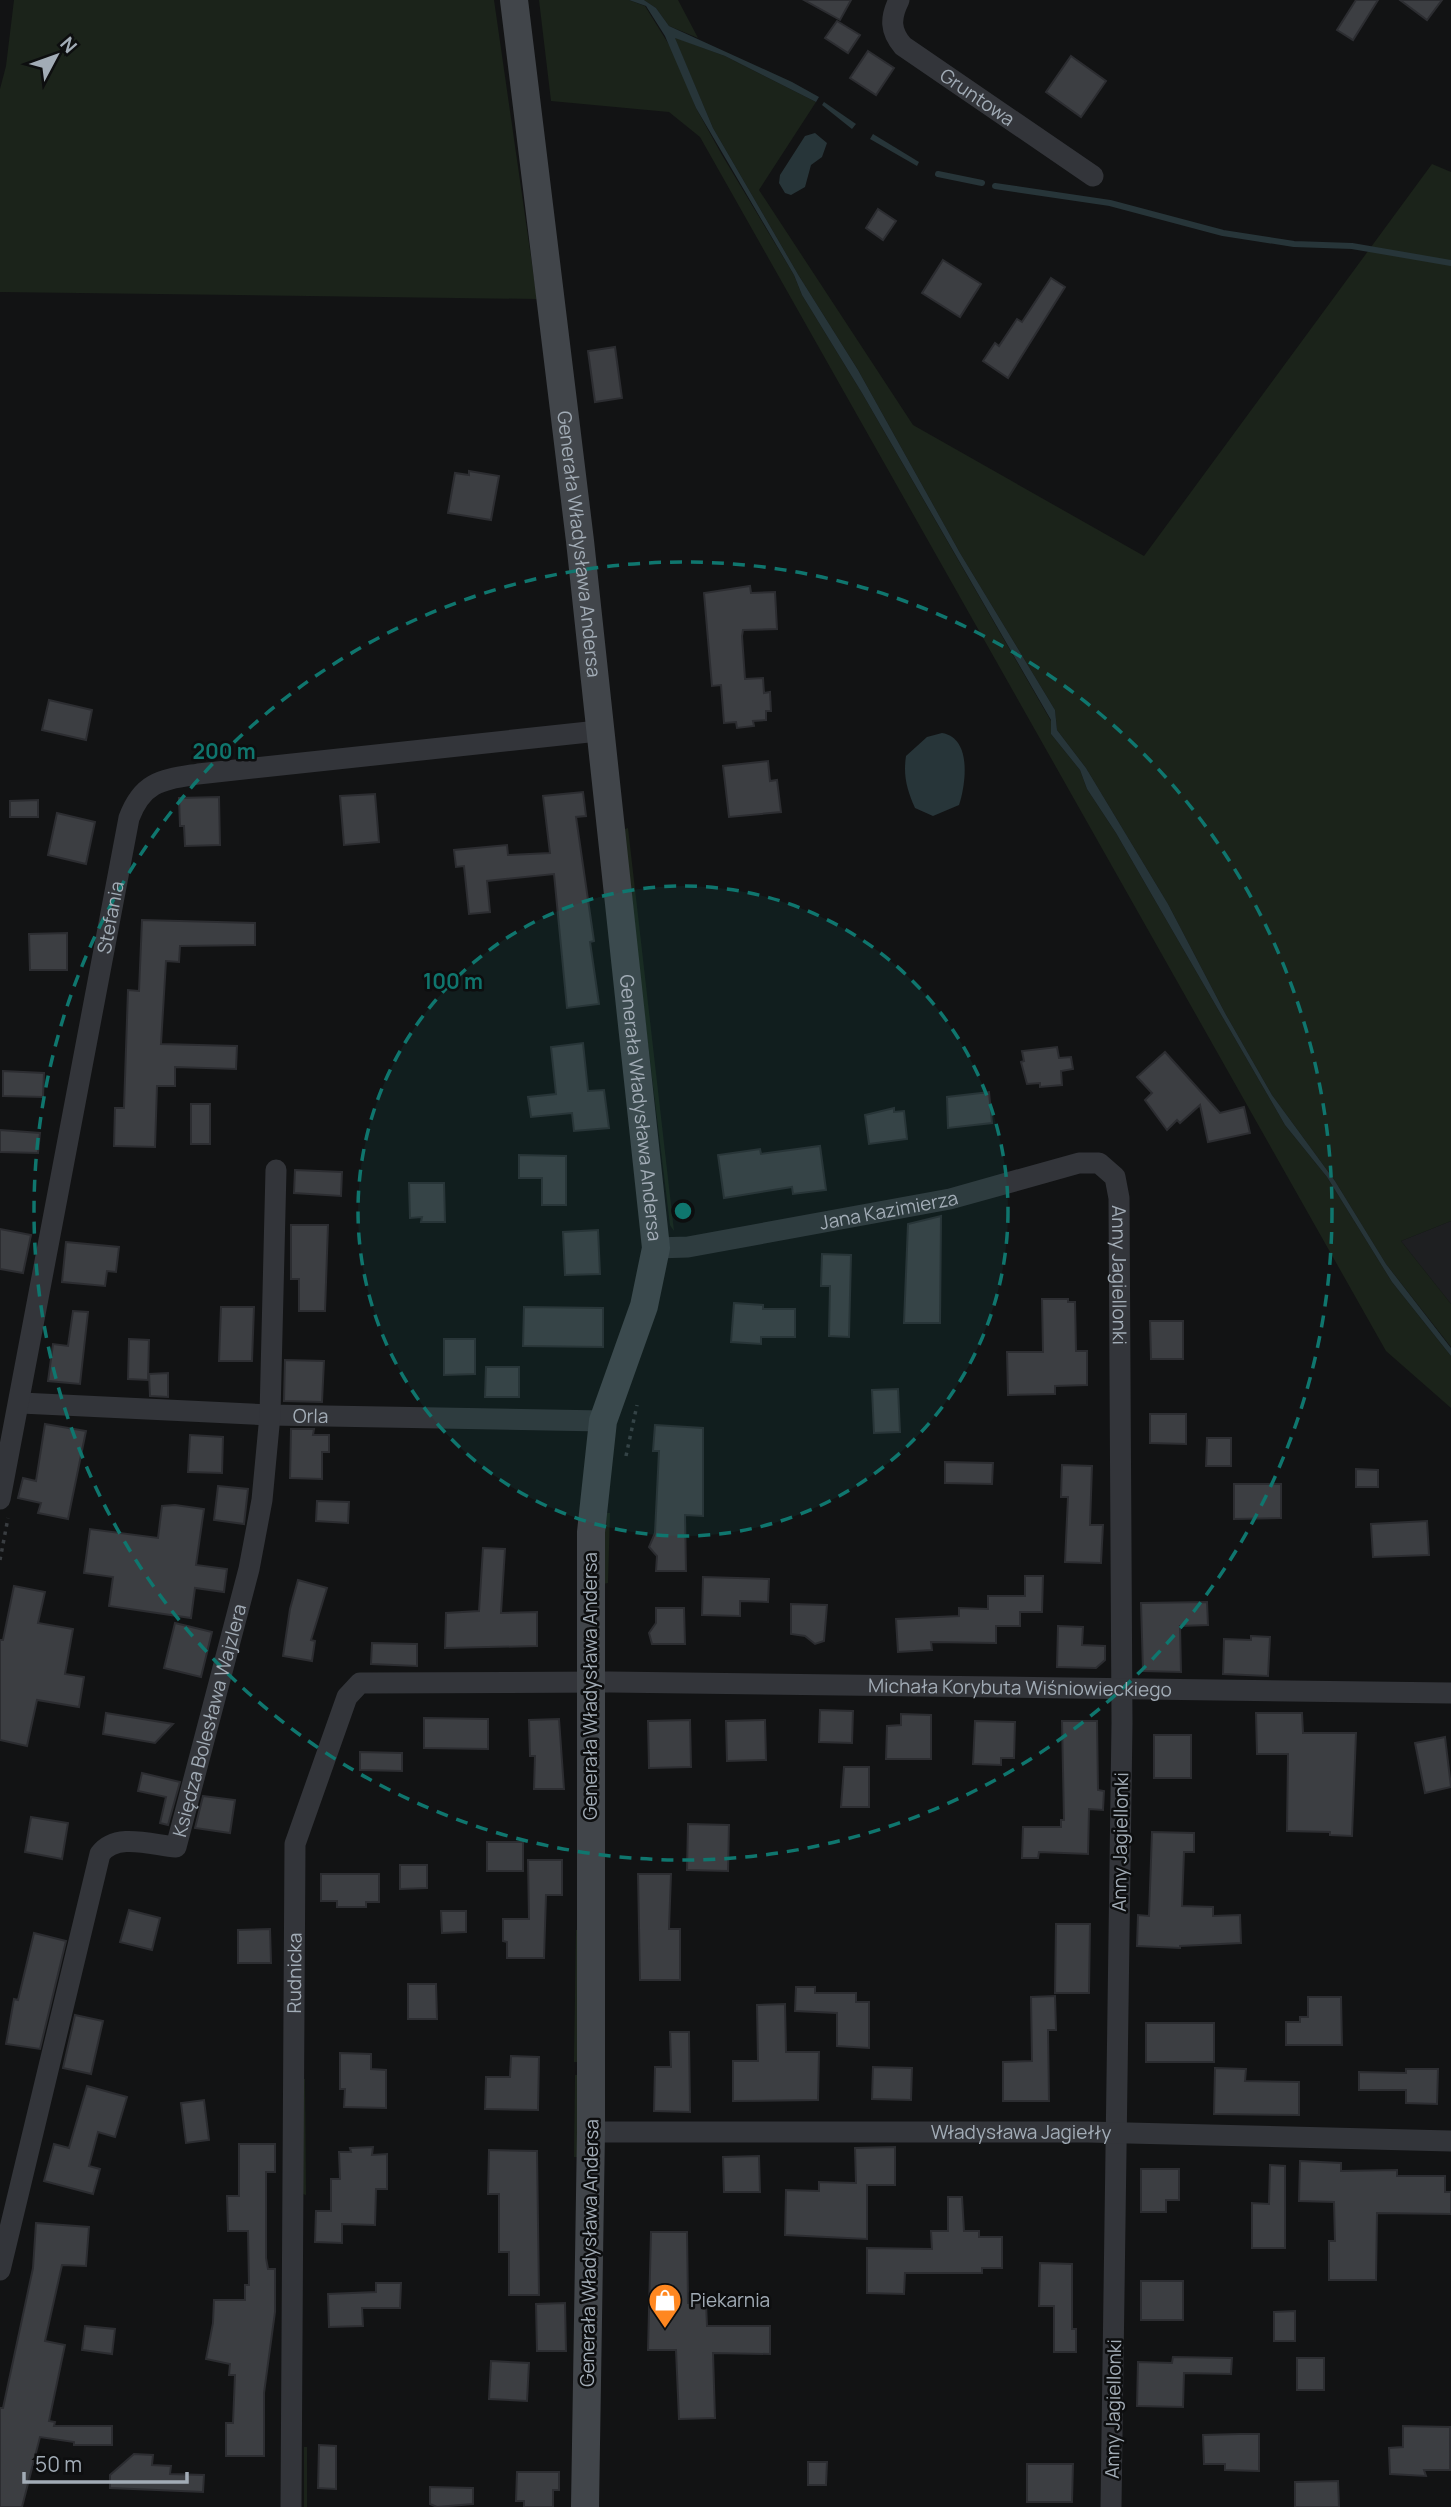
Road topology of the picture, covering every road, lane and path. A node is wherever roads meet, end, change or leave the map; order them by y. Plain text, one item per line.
1 (514, 0) edge
2 (899, 0) edge
3 (1093, 176) dead end
4 (598, 731) junction
5 (275, 1170) dead end
6 (1115, 1177) joint
7 (656, 1248) junction
8 (639, 1394) dead end
9 (20, 1403) junction
10 (270, 1415) junction
11 (603, 1421) junction
12 (625, 1460) dead end
13 (0, 1499) edge
14 (589, 1682) junction
15 (1121, 1687) junction
16 (1451, 1693) edge
17 (591, 2132) junction
18 (1118, 2133) junction
19 (1451, 2141) edge
20 (0, 2270) edge
21 (291, 2507) edge
22 (586, 2507) edge
23 (1111, 2507) edge

1 - 4 street, Generała Władysława Andersa
2 - 3 street, Gruntowa
4 - 7 street, Generała Władysława Andersa
4 - 9 street, Stefania
5 - 10 street, Księdza Bolesława Wajzlera
6 - 7 street, Jana Kazimierza
6 - 15 street, Anny Jagiellonki
7 - 11 street, Generała Władysława Andersa
8 - 12 path
9 - 10 street, Orla
9 - 13 street, Stefania
10 - 11 street, Orla
10 - 20 street, Księdza Bolesława Wajzlera
11 - 14 street, Generała Władysława Andersa
14 - 15 street, Michała Korybuta Wiśniowieckiego
14 - 17 street, Generała Władysława Andersa
14 - 21 street, Rudnicka
15 - 16 street, Michała Korybuta Wiśniowieckiego
15 - 18 street, Anny Jagiellonki
17 - 18 street, Władysława Jagiełły
17 - 22 street, Generała Władysława Andersa
18 - 19 street, Władysława Jagiełły
18 - 23 street, Anny Jagiellonki

